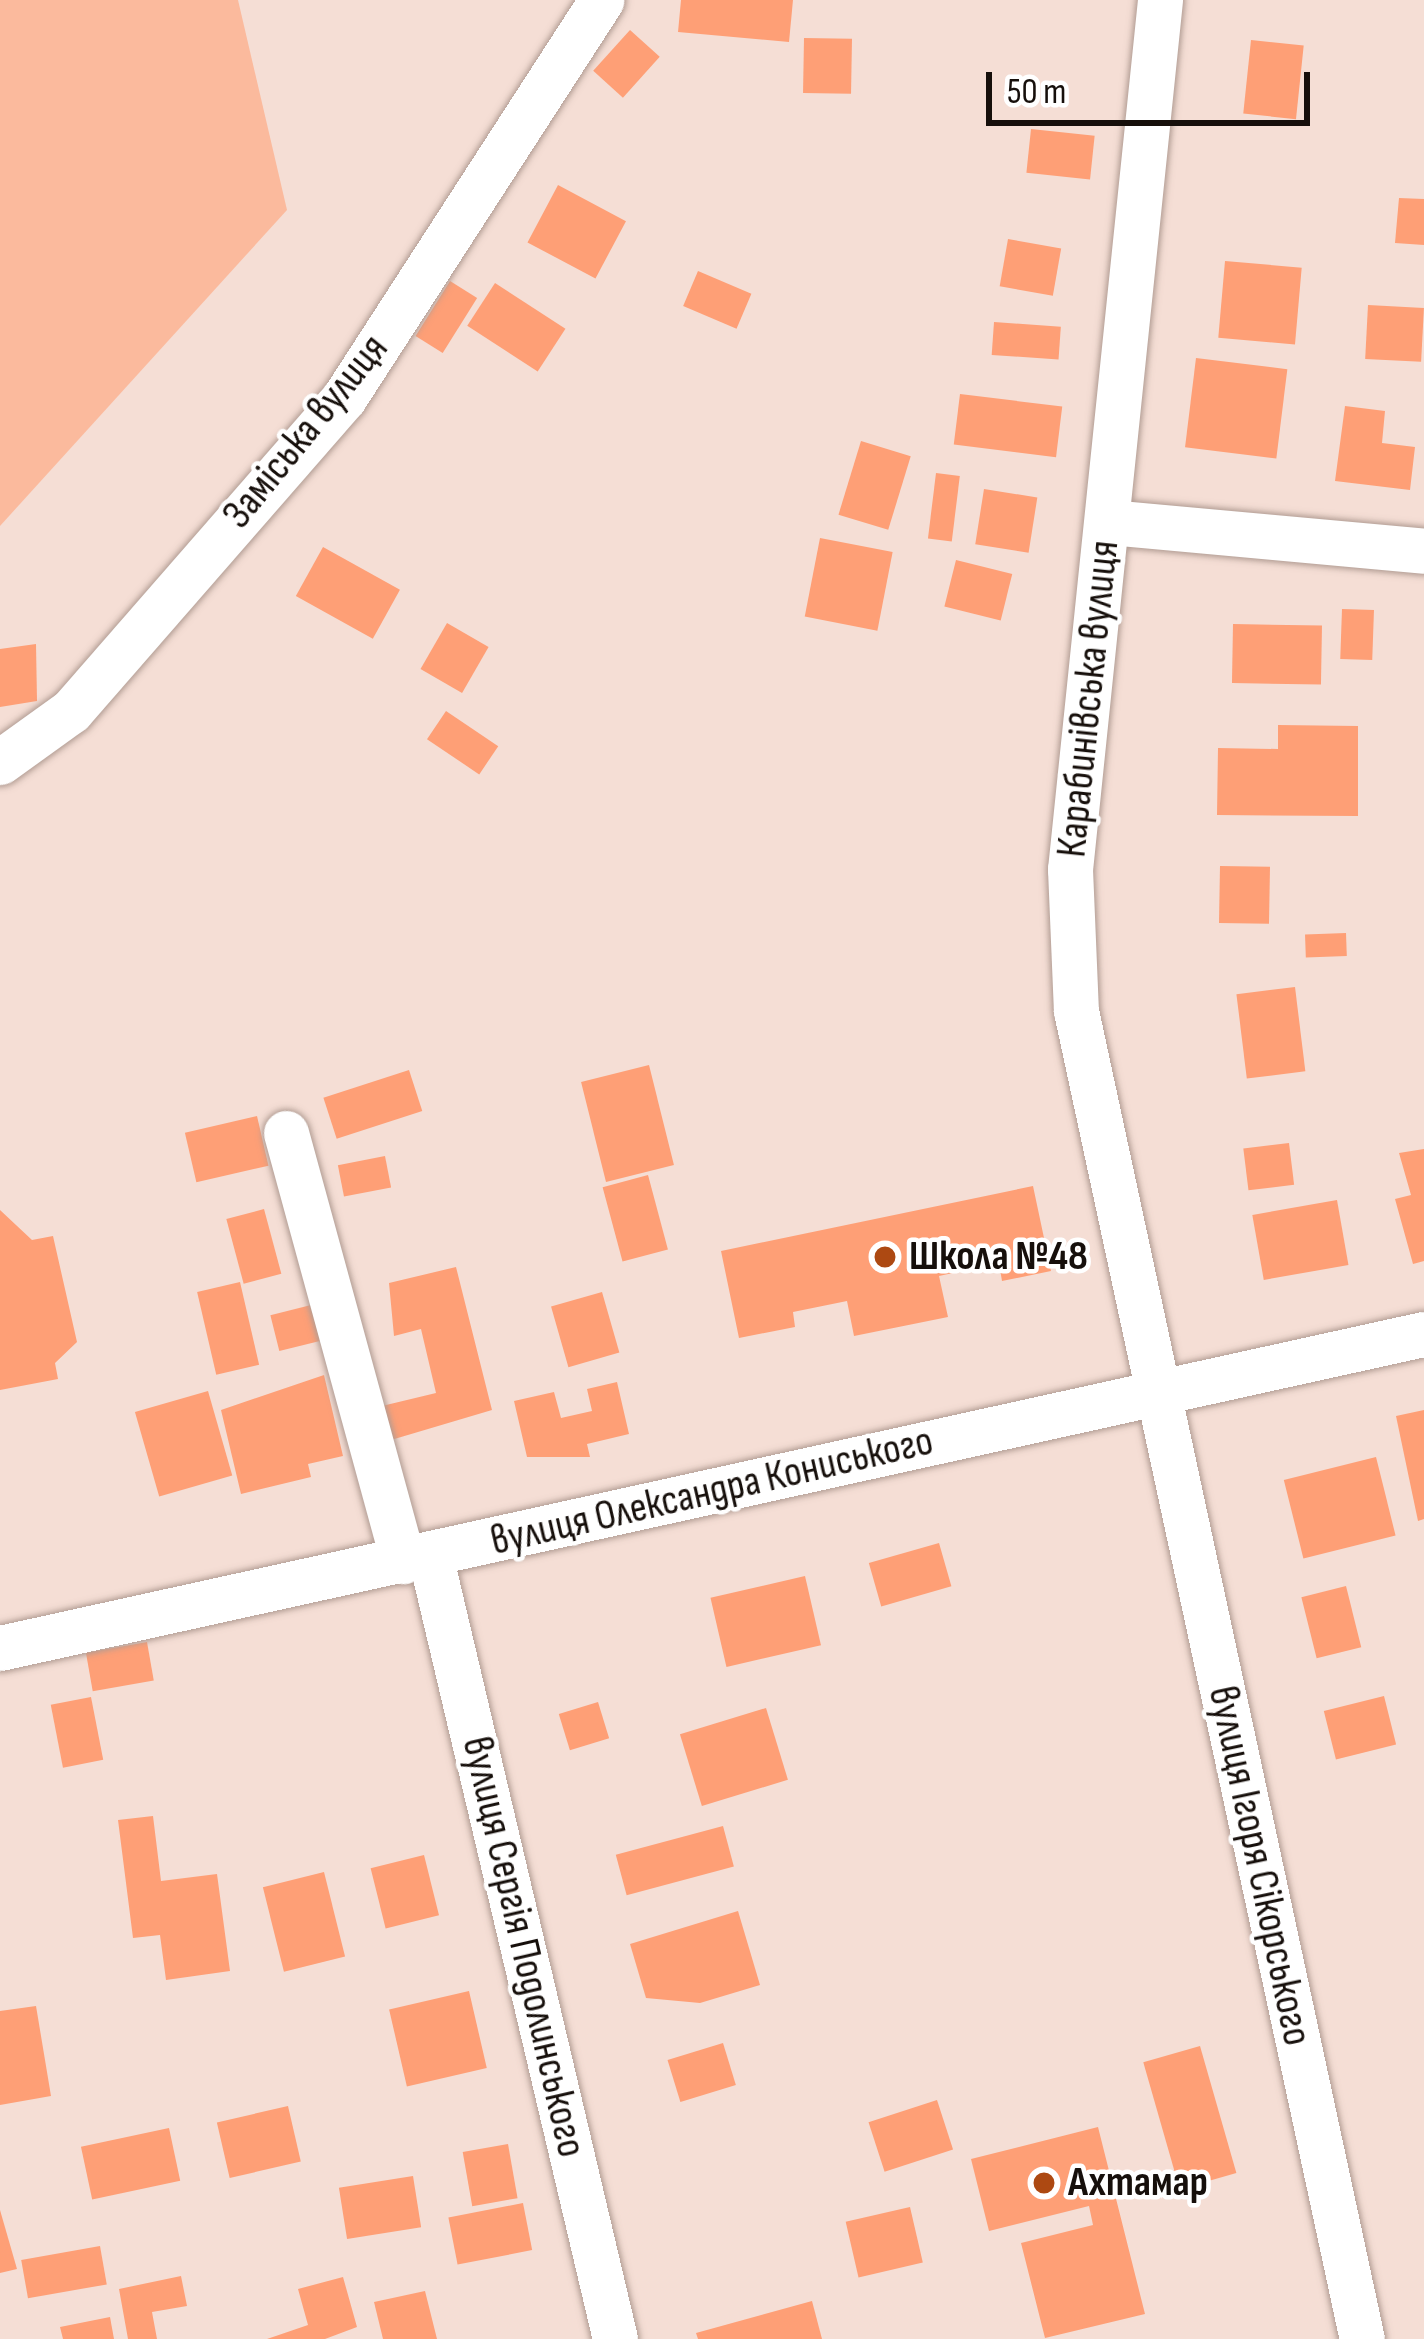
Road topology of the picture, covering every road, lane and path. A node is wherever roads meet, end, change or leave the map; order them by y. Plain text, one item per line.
1 (601, 0) edge
2 (1160, 0) edge
3 (1108, 522) junction
4 (1424, 551) edge
5 (0, 762) edge
6 (286, 1133) dead end
7 (1424, 1334) edge
8 (1159, 1391) junction
9 (416, 1558) junction
10 (0, 1648) edge
11 (615, 2339) edge
12 (1362, 2339) edge

1 - 5 street, Заміська вулиця
2 - 3 street, Карабинівська вулиця
3 - 4 street
3 - 8 street, Карабинівська вулиця
6 - 9 street, вулиця Сергія Подолинського
7 - 8 street, вулиця Олександра Кониського
8 - 9 street, вулиця Олександра Кониського
8 - 12 street, вулиця Ігоря Сікорського
9 - 10 street, вулиця Олександра Кониського
9 - 11 street, вулиця Сергія Подолинського

